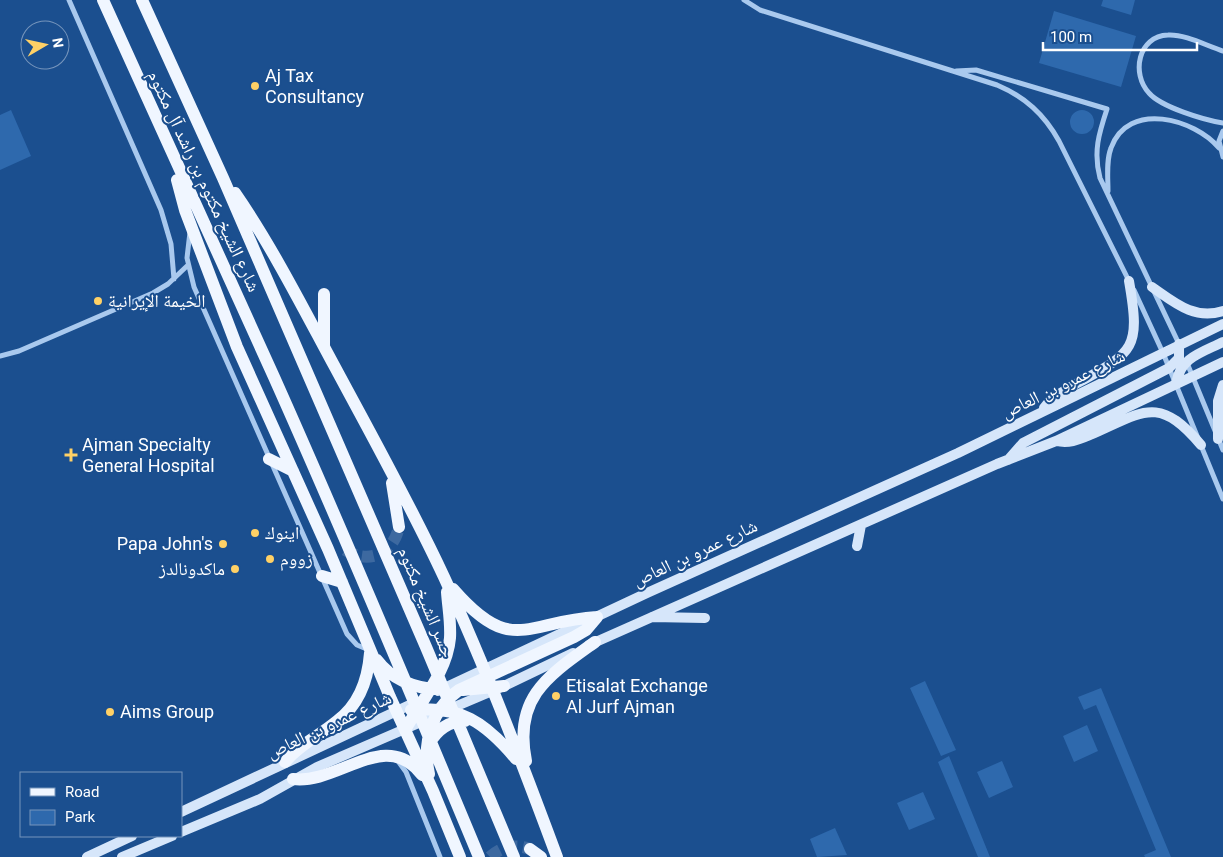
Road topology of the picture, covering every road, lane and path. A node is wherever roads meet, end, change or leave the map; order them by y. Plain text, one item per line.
1 (69, 0) edge
2 (103, 0) edge
3 (142, 0) edge
4 (744, 0) edge
5 (1223, 51) edge
6 (956, 71) junction
7 (1223, 123) edge
8 (1223, 131) edge
9 (1219, 148) junction
10 (1223, 157) edge
11 (174, 160) junction
12 (223, 178) junction
13 (1108, 194) junction
14 (191, 226) junction
15 (187, 266) junction
16 (174, 279) junction
17 (1129, 280) junction
18 (1152, 287) junction
19 (324, 294) dead end
20 (1223, 311) edge
21 (1223, 324) edge
22 (1223, 342) edge
23 (1179, 344) junction
24 (324, 347) junction
25 (1163, 353) junction
26 (0, 356) edge
27 (1186, 361) junction
28 (303, 362) joint
29 (1223, 362) edge
30 (1169, 368) junction
31 (1193, 377) junction
32 (1176, 384) junction
33 (1223, 385) edge
34 (1042, 411) junction
35 (1218, 439) junction
36 (1056, 441) junction
37 (1201, 445) junction
38 (1223, 450) edge
39 (269, 460) junction
40 (1007, 460) junction
41 (386, 461) junction
42 (293, 471) junction
43 (1223, 498) edge
44 (313, 516) junction
45 (861, 525) junction
46 (399, 527) tunnel mouth
47 (858, 546) dead end
48 (345, 550) tunnel mouth
49 (322, 576) junction
50 (445, 580) junction
51 (342, 582) junction
52 (597, 617) junction
53 (649, 617) junction
54 (705, 618) dead end
55 (595, 642) junction
56 (370, 650) junction
57 (492, 683) junction
58 (459, 690) junction
59 (432, 692) junction
60 (416, 710) junction
61 (441, 711) junction
62 (396, 712) junction
63 (480, 724) junction
64 (405, 730) junction
65 (427, 753) junction
66 (393, 756) junction
67 (285, 762) junction
68 (522, 766) junction
69 (293, 779) junction
70 (529, 783) junction
71 (433, 791) junction
72 (182, 812) edge
73 (182, 832) edge
74 (130, 837) edge
75 (170, 837) edge
76 (530, 849) tunnel mouth
77 (87, 857) edge
78 (122, 857) edge
79 (440, 857) edge
80 (460, 857) edge
81 (479, 857) edge
82 (514, 857) edge
83 (541, 857) edge
84 (557, 857) edge

1 - 16 street
2 - 11 main road, شارع الشيخ مكتوم بن راشد آل مكتوم
3 - 12 main road, شارع الشيخ مكتوم بن راشد آل مكتوم
4 - 6 street
5 - 7 street
6 - 13 street
6 - 17 street
8 - 9 street
9 - 10 street
9 - 13 street
11 - 14 main road
11 - 81 main road, شارع الشيخ مكتوم بن راشد آل مكتوم
12 - 24 main road
12 - 28 main road, شارع الشيخ مكتوم بن راشد آل مكتوم
13 - 18 street
14 - 15 street
14 - 42 main road
15 - 16 street
15 - 39 street
16 - 26 street
17 - 25 street
17 - 34 main road
18 - 20 main road
18 - 23 street
19 - 24 main road
21 - 23 main road, شارع عمرو بن العاص
22 - 27 main road
23 - 25 main road, شارع عمرو بن العاص
23 - 27 street
23 - 30 main road
24 - 41 main road
25 - 30 street
25 - 34 main road, شارع عمرو بن العاص
27 - 31 street
27 - 32 main road
28 - 82 main road, جسر الشيخ مكتوم
29 - 31 main road, شارع عمرو بن العاص
30 - 32 street
30 - 40 main road
31 - 32 main road, شارع عمرو بن العاص
31 - 35 street
32 - 36 main road, شارع عمرو بن العاص
32 - 37 street
33 - 35 main road
34 - 52 main road, شارع عمرو بن العاص
35 - 38 street
36 - 37 main road
36 - 40 main road, شارع عمرو بن العاص
37 - 43 street
39 - 42 main road
39 - 49 street
40 - 45 main road, شارع عمرو بن العاص
41 - 46 main road
41 - 50 main road
42 - 44 main road
44 - 48 main road
44 - 51 main road
45 - 47 main road
45 - 53 main road, شارع عمرو بن العاص
49 - 51 main road
49 - 56 street
50 - 52 main road
50 - 57 main road
50 - 59 main road
51 - 56 main road
52 - 57 main road
53 - 54 main road
53 - 55 main road, شارع عمرو بن العاص
55 - 57 main road, شارع عمرو بن العاص
55 - 70 main road
56 - 59 main road
56 - 62 main road
56 - 67 main road
57 - 58 main road
57 - 59 main road, شارع عمرو بن العاص
57 - 61 main road, شارع عمرو بن العاص
57 - 68 main road
58 - 59 main road
58 - 61 main road
59 - 60 main road
59 - 62 main road, شارع عمرو بن العاص
60 - 61 main road
60 - 62 main road
60 - 64 main road
61 - 63 main road
61 - 64 main road, شارع عمرو بن العاص
61 - 65 main road
62 - 64 main road
62 - 67 main road, شارع عمرو بن العاص
63 - 65 main road
63 - 68 main road
64 - 69 main road, شارع عمرو بن العاص
64 - 71 main road
65 - 71 main road
66 - 69 main road
66 - 71 main road
66 - 79 street
67 - 72 main road, شارع عمرو بن العاص
68 - 70 main road
69 - 73 main road, شارع عمرو بن العاص
70 - 84 main road
71 - 80 main road
74 - 77 main road
75 - 78 main road
76 - 83 main road

